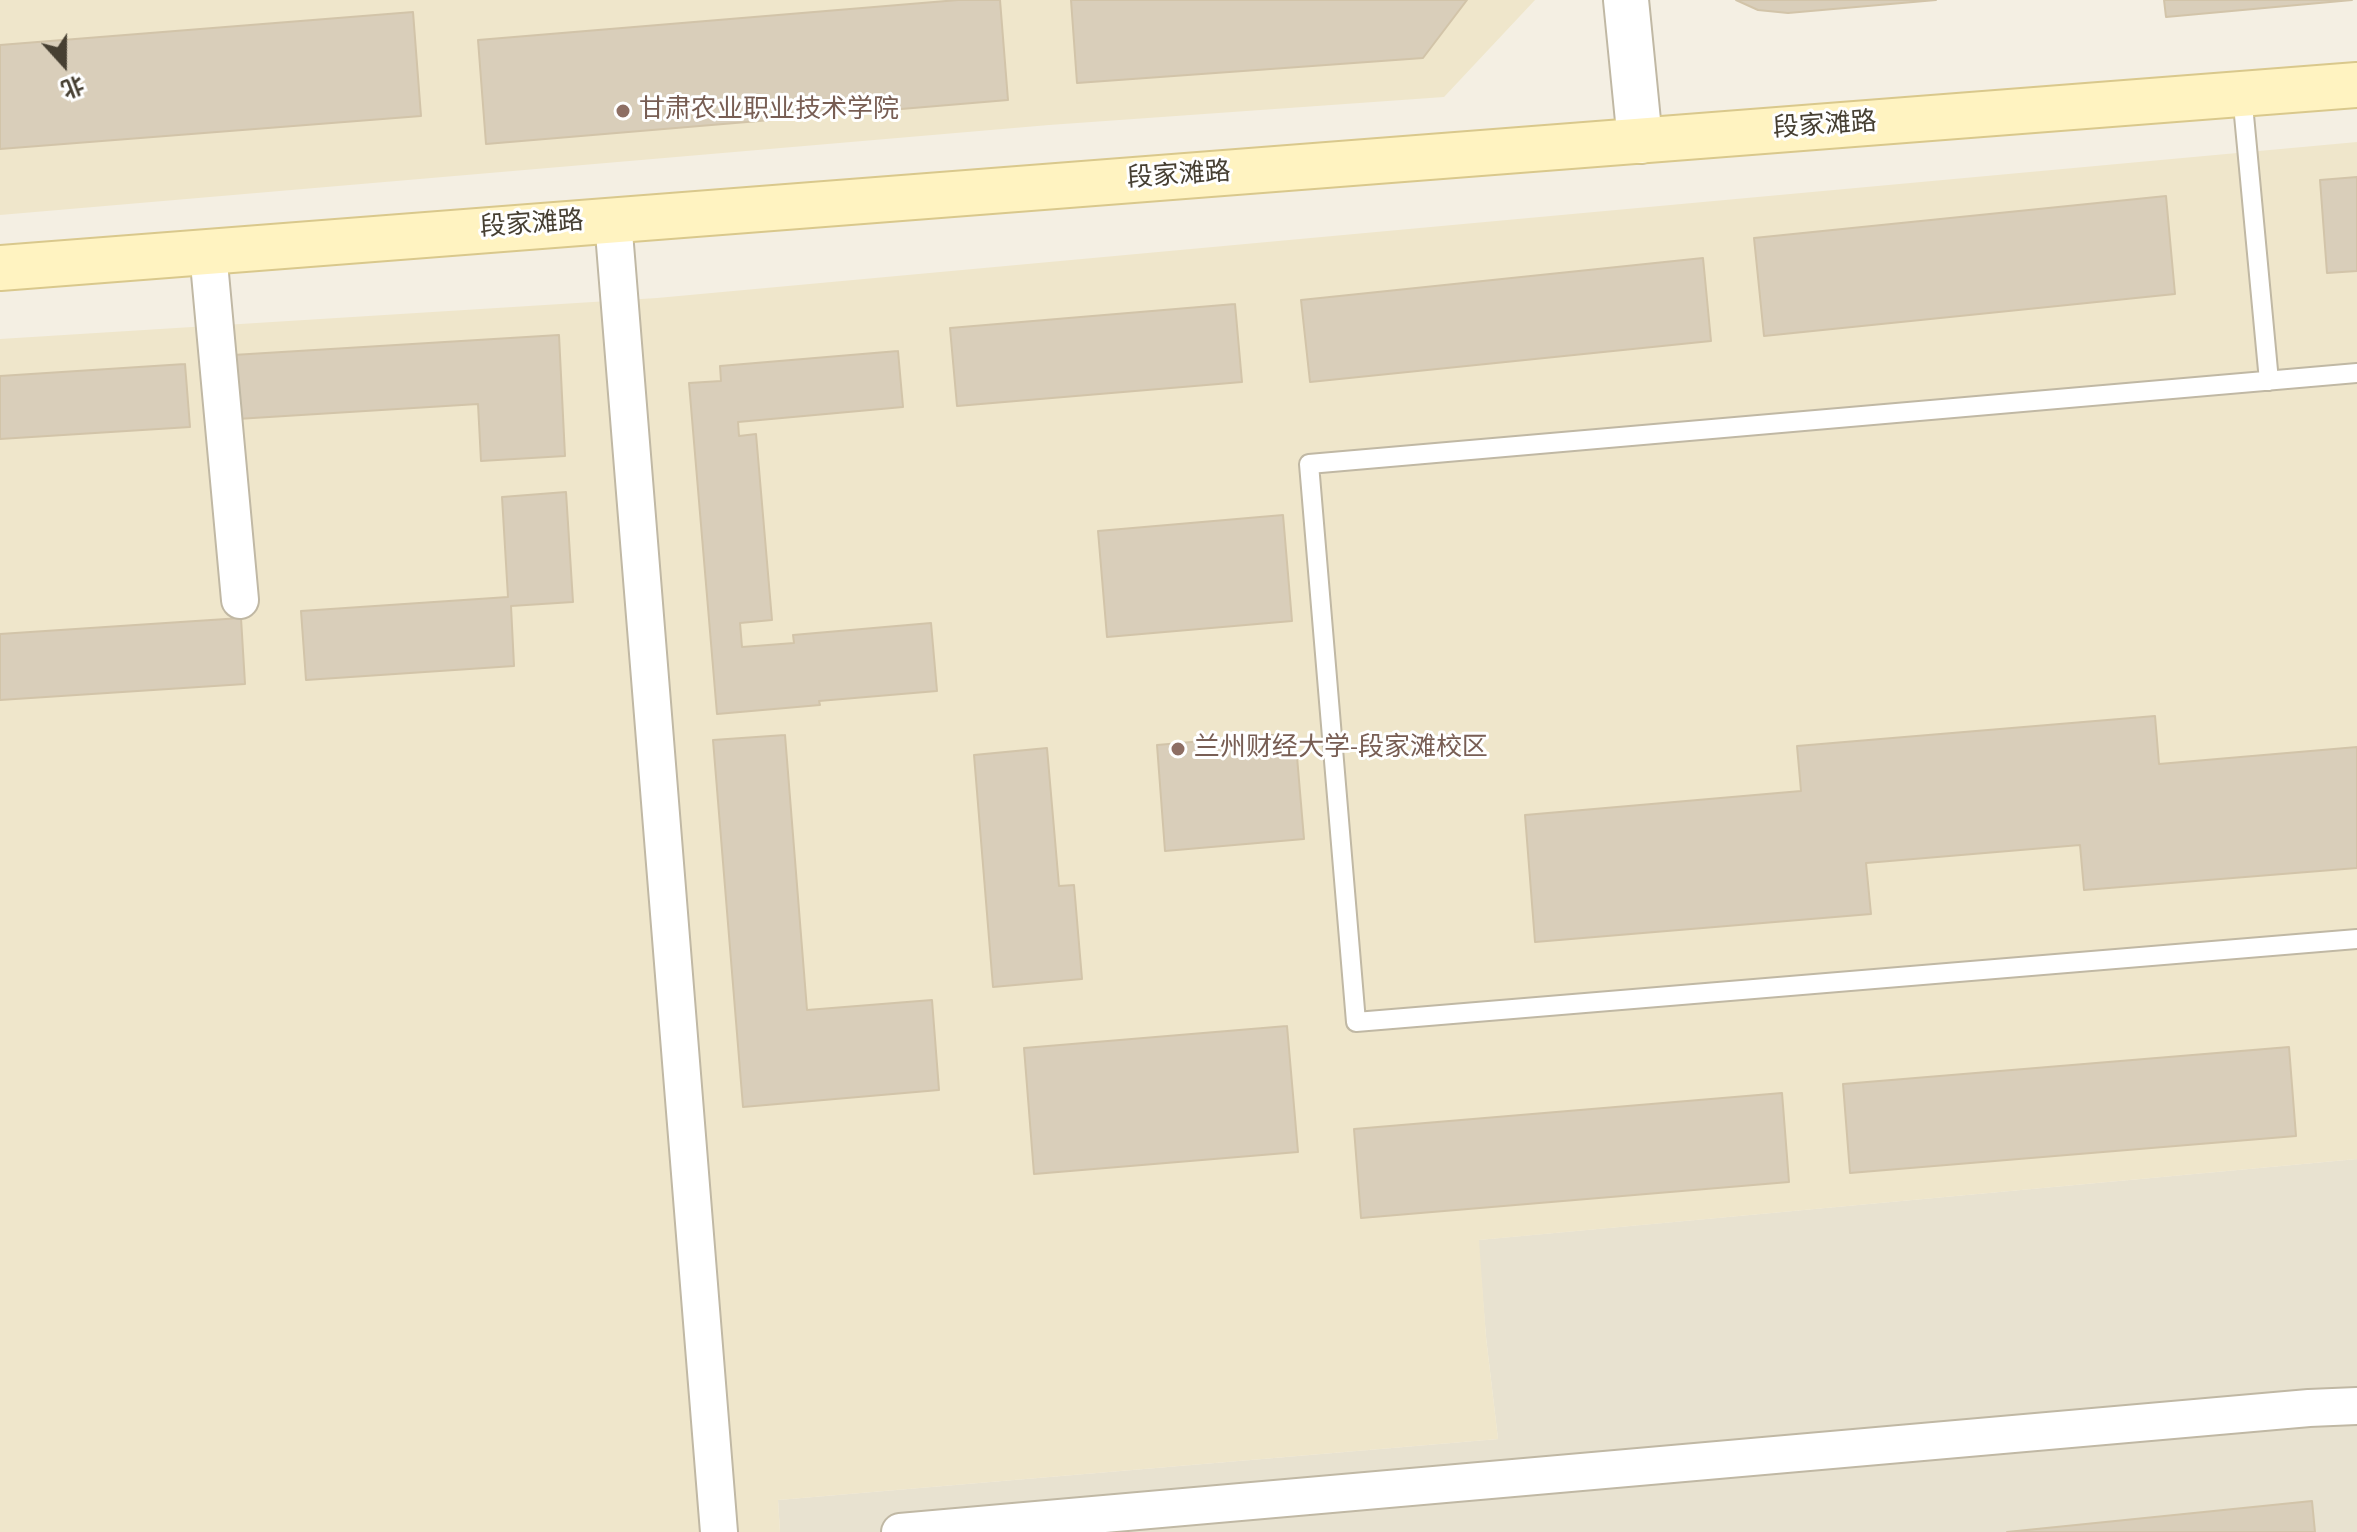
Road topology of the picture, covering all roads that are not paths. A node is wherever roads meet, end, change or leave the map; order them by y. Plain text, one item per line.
1 (1626, 0) edge
2 (2357, 85) edge
3 (2242, 94) junction
4 (1640, 141) junction
5 (613, 220) junction
6 (208, 252) junction
7 (0, 268) edge
8 (2357, 373) edge
9 (2269, 381) junction
10 (240, 600) dead end
11 (2357, 939) edge
12 (2357, 1406) edge
13 (719, 1532) edge
14 (900, 1532) edge

1 - 4 street
2 - 3 main road, 段家滩路
3 - 4 main road, 段家滩路
3 - 9 lane
4 - 5 main road, 段家滩路
5 - 6 main road, 段家滩路
5 - 13 street
6 - 7 main road, 段家滩路
6 - 10 street
8 - 9 lane
9 - 11 lane
12 - 14 street

